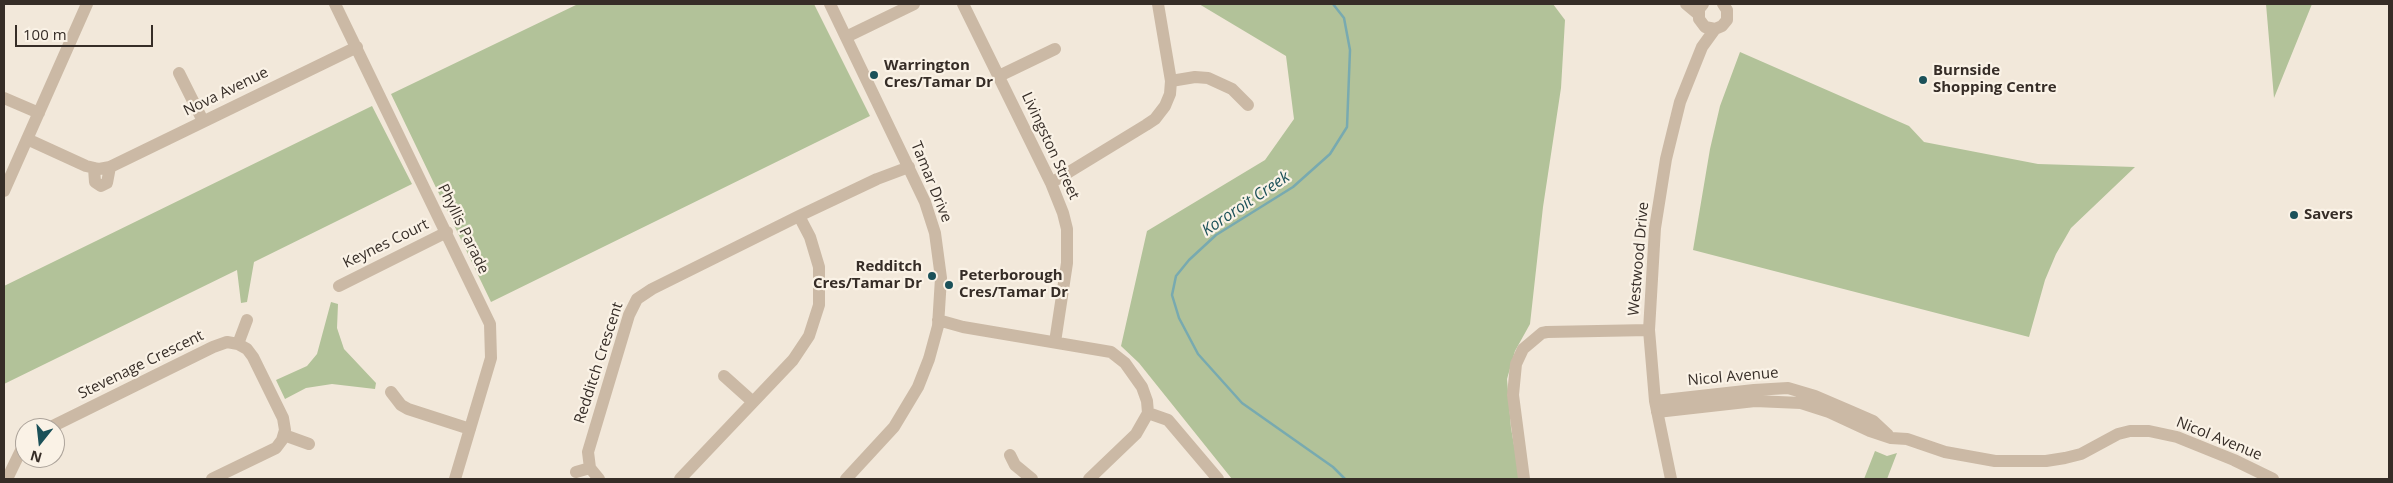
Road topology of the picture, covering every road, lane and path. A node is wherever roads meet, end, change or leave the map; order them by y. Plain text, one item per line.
1 (87, 4) edge
2 (335, 4) edge
3 (830, 4) edge
4 (914, 4) edge
5 (963, 4) edge
6 (1158, 4) edge
7 (1686, 4) edge
8 (1723, 4) edge
9 (1700, 10) edge
10 (1715, 29) junction
11 (846, 37) junction
12 (1702, 46) junction
13 (357, 47) junction
14 (1055, 49) dead end
15 (179, 73) dead end
16 (999, 76) junction
17 (1172, 80) junction
18 (4, 98) edge
19 (1248, 105) dead end
20 (39, 113) junction
21 (203, 121) junction
22 (27, 139) junction
23 (907, 163) junction
24 (1051, 182) junction
25 (4, 191) edge
26 (799, 216) junction
27 (447, 232) junction
28 (339, 286) dead end
29 (247, 320) dead end
30 (938, 323) junction
31 (1649, 330) junction
32 (1055, 342) junction
33 (238, 344) junction
34 (724, 376) dead end
35 (391, 392) dead end
36 (753, 402) junction
37 (1656, 407) junction
38 (1148, 413) junction
39 (65, 420) edge
40 (470, 429) junction
41 (284, 436) junction
42 (309, 444) dead end
43 (1010, 455) dead end
44 (15, 463) edge
45 (1204, 464) junction
46 (590, 468) junction
47 (576, 472) dead end
48 (853, 477) edge
49 (7, 479) edge
50 (212, 479) edge
51 (455, 479) edge
52 (599, 479) edge
53 (680, 479) edge
54 (1032, 479) edge
55 (1089, 479) edge
56 (1212, 479) edge
57 (1218, 479) edge
58 (1524, 479) edge
59 (1671, 479) edge
60 (2273, 479) edge

1 - 20 street
2 - 13 street, Phyllis Parade
3 - 11 street, Tamar Drive
4 - 11 street
5 - 16 street, Livingston Street
6 - 17 street
7 - 9 street
8 - 10 street, Westwood Drive
9 - 10 street
9 - 12 street, Westwood Drive
10 - 12 street, Westwood Drive
11 - 23 street, Tamar Drive
12 - 31 street, Westwood Drive
13 - 21 street, Nova Avenue
13 - 27 street, Phyllis Parade
14 - 16 street
15 - 21 street
16 - 24 street, Livingston Street
17 - 19 street
17 - 24 street
18 - 20 street
20 - 22 street
21 - 22 street, Nova Avenue
22 - 25 street
23 - 26 street, Redditch Crescent
23 - 30 street, Tamar Drive
24 - 32 street, Livingston Street
26 - 36 street
26 - 46 street, Redditch Crescent
27 - 28 street, Keynes Court
27 - 40 street, Phyllis Parade
29 - 33 street
30 - 32 street
30 - 48 street, Tamar Drive
31 - 37 street, Westwood Drive
31 - 58 street
32 - 38 street
33 - 39 street, Stevenage Crescent
33 - 41 street
34 - 36 street
35 - 40 street
36 - 53 street
37 - 59 street, Westwood Drive
37 - 60 street, Nicol Avenue
38 - 45 street
38 - 55 street
40 - 51 street, Phyllis Parade
41 - 42 street
41 - 50 street
43 - 54 street
44 - 49 street
45 - 56 street
45 - 57 street
46 - 47 street
46 - 52 street

